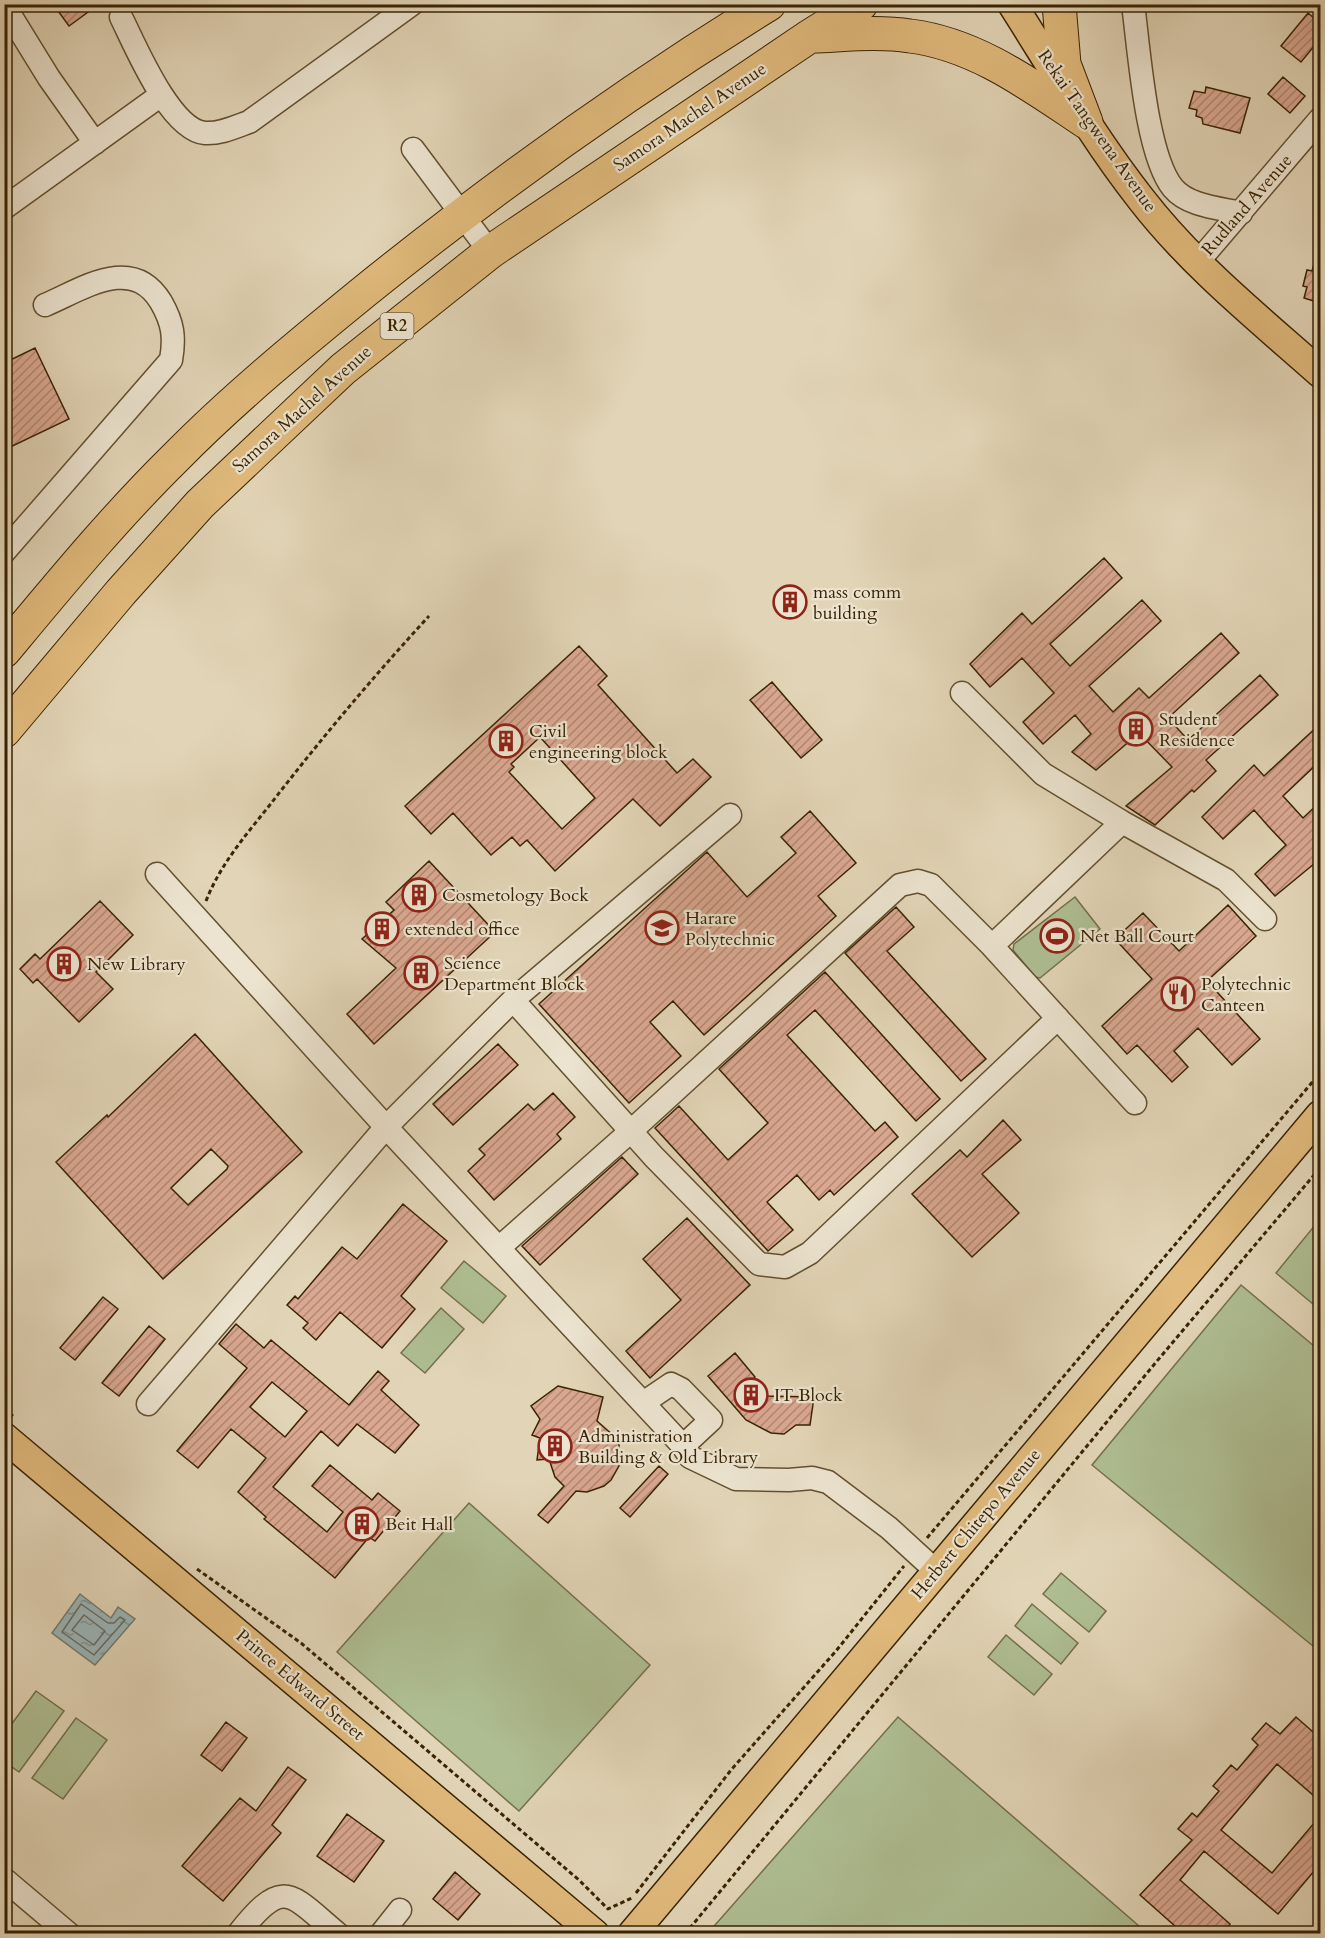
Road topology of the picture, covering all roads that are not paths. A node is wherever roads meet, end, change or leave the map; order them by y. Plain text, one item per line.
1 (412, 4) edge
2 (861, 4) edge
3 (1012, 4) edge
4 (1059, 4) edge
5 (1133, 4) edge
6 (4, 5) edge
7 (762, 7) edge
8 (121, 17) dead end
9 (810, 36) junction
10 (161, 94) junction
11 (1320, 119) edge
12 (1086, 122) junction
13 (94, 143) junction
14 (413, 149) dead end
15 (4, 208) edge
16 (461, 213) junction
17 (1241, 213) junction
18 (490, 252) junction
19 (1197, 263) junction
20 (45, 305) dead end
21 (1320, 373) edge
22 (4, 552) edge
23 (4, 651) edge
24 (962, 693) dead end
25 (4, 731) edge
26 (730, 815) dead end
27 (1122, 822) junction
28 (157, 874) dead end
29 (1265, 919) dead end
30 (992, 946) junction
31 (513, 1000) junction
32 (1058, 1018) junction
33 (1135, 1103) dead end
34 (1320, 1115) edge
35 (386, 1127) junction
36 (631, 1131) junction
37 (500, 1247) junction
38 (642, 1403) junction
39 (148, 1404) dead end
40 (12, 1429) edge
41 (683, 1446) junction
42 (936, 1571) junction
43 (4, 1879) edge
44 (400, 1910) dead end
45 (69, 1934) edge
46 (238, 1934) edge
47 (338, 1934) edge
48 (381, 1934) edge
49 (595, 1934) edge
50 (633, 1934) edge

1 - 10 street
2 - 9 highway, Samora Machel Avenue / R2
3 - 12 main road, Rekai Tangwena Avenue
4 - 12 highway
5 - 17 street
6 - 13 street
7 - 16 highway, R2
8 - 10 street
9 - 12 highway
9 - 18 highway, Samora Machel Avenue / R2
10 - 13 street
11 - 17 street, Rudland Avenue
12 - 19 main road, Rekai Tangwena Avenue
13 - 15 street
14 - 16 street
16 - 18 street
16 - 23 highway, R2
17 - 19 street, Rudland Avenue
18 - 25 highway, Samora Machel Avenue / R2
19 - 21 main road, Rekai Tangwena Avenue
20 - 22 street
24 - 27 street
26 - 31 street
27 - 29 street
27 - 30 street
28 - 35 street
30 - 32 street
30 - 36 street
31 - 35 street
31 - 36 street
32 - 33 street
32 - 36 street
34 - 42 main road, Herbert Chitepo Avenue
35 - 37 street
35 - 39 street
36 - 37 street
37 - 38 street
38 - 41 street
38 - 41 street
40 - 49 main road, Prince Edward Street
41 - 42 street
42 - 50 main road, Herbert Chitepo Avenue
43 - 45 street
44 - 48 street
46 - 47 street

